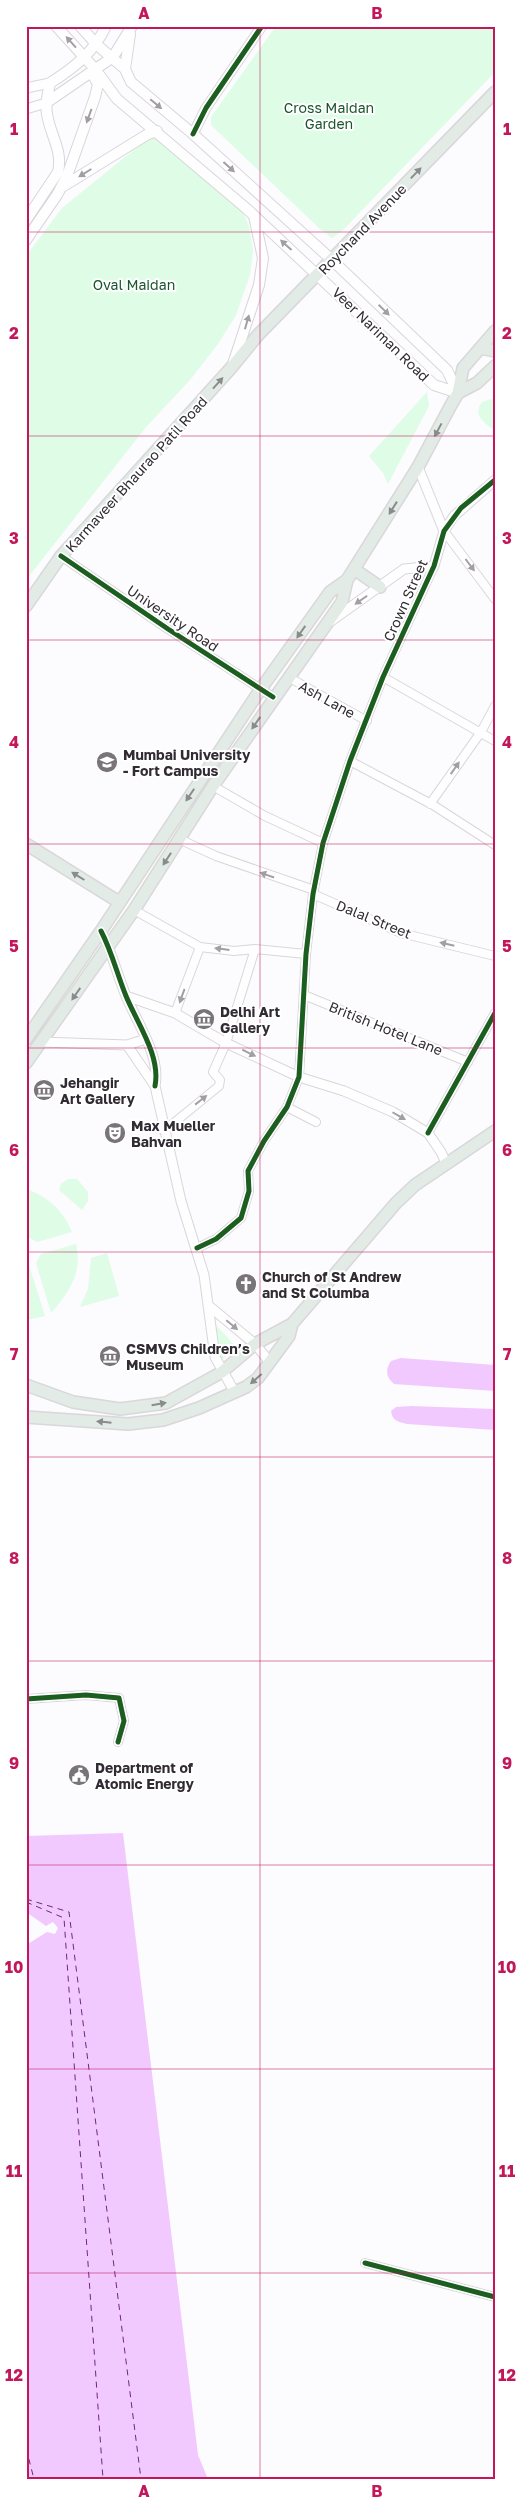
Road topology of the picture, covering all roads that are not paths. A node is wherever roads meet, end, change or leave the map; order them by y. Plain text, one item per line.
1 (56, 26) edge
2 (80, 26) edge
3 (106, 26) edge
4 (262, 26) edge
5 (132, 27) edge
6 (97, 45) junction
7 (112, 57) junction
8 (85, 58) junction
9 (125, 69) junction
10 (92, 70) junction
11 (50, 83) junction
12 (26, 88) edge
13 (495, 92) edge
14 (46, 103) junction
15 (26, 109) edge
16 (157, 131) junction
17 (193, 134) junction
18 (62, 187) junction
19 (254, 216) junction
20 (26, 220) edge
21 (26, 240) edge
22 (332, 260) junction
23 (318, 274) junction
24 (494, 330) edge
25 (480, 348) junction
26 (495, 351) edge
27 (495, 366) edge
28 (232, 368) junction
29 (458, 393) junction
30 (418, 467) junction
31 (495, 480) edge
32 (444, 531) junction
33 (61, 556) junction
34 (434, 566) junction
35 (354, 570) junction
36 (347, 580) junction
37 (380, 586) junction
38 (495, 599) edge
39 (26, 606) edge
40 (325, 626) junction
41 (290, 647) junction
42 (302, 656) junction
43 (288, 676) junction
44 (383, 677) junction
45 (260, 690) junction
46 (273, 698) junction
47 (495, 706) edge
48 (367, 721) junction
49 (481, 732) junction
50 (495, 741) edge
51 (350, 761) junction
52 (213, 786) junction
53 (430, 804) junction
54 (179, 840) junction
55 (323, 843) junction
56 (495, 845) edge
57 (27, 847) edge
58 (313, 892) junction
59 (119, 902) junction
60 (137, 905) junction
61 (109, 919) junction
62 (122, 927) junction
63 (101, 931) junction
64 (109, 946) junction
65 (200, 947) junction
66 (255, 949) junction
67 (306, 954) junction
68 (495, 956) edge
69 (304, 995) junction
70 (126, 996) junction
71 (495, 1013) edge
72 (176, 1014) junction
73 (28, 1032) edge
74 (146, 1040) junction
75 (42, 1042) junction
76 (226, 1042) junction
77 (127, 1045) junction
78 (468, 1062) junction
79 (26, 1063) edge
80 (299, 1077) junction
81 (155, 1086) junction
82 (287, 1107) junction
83 (316, 1122) dead end
84 (164, 1131) junction
85 (495, 1131) edge
86 (428, 1133) junction
87 (446, 1163) junction
88 (197, 1248) junction
89 (209, 1306) junction
90 (292, 1324) junction
91 (255, 1344) junction
92 (269, 1361) junction
93 (222, 1372) junction
94 (26, 1385) edge
95 (234, 1391) junction
96 (73, 1402) junction
97 (26, 1417) edge
98 (70, 1419) junction
99 (26, 1699) edge
100 (118, 1742) dead end
101 (365, 2263) dead end
102 (495, 2297) edge

8 -> 1 main road, Veer Nariman Road
2 - 6 main road, Veer Nariman Road
3 - 6 main road
4 - 17 street
5 - 7 main road
5 - 9 main road
6 - 7 main road, Veer Nariman Road
6 - 8 main road
7 - 9 main road, Veer Nariman Road
7 - 10 main road
8 - 10 main road, Veer Nariman Road
8 - 11 main road
9 -> 17 main road, Veer Nariman Road
10 - 14 main road
10 - 16 main road, Veer Nariman Road
10 -> 18 main road
11 - 12 street
11 - 14 main road
22 -> 13 main road, Roychand Avenue
14 - 15 street
14 - 20 main road
16 -> 18 main road
16 - 19 main road, Veer Nariman Road
17 -> 22 main road, Veer Nariman Road
18 - 21 main road
23 -> 19 main road, Veer Nariman Road
28 -> 19 main road
22 - 23 main road, Roychand Avenue
22 -> 29 main road, Veer Nariman Road
23 - 28 main road, Roychand Avenue
23 - 29 main road, Veer Nariman Road
24 - 25 main road
25 - 26 main road
25 - 29 main road
27 - 29 main road
33 -> 28 main road, Karmaveer Bhaurao Patil Road
29 -> 30 main road
30 - 32 street
30 -> 35 main road
31 - 32 street
32 - 34 street, Crown Street
32 -> 38 street
33 - 39 main road, Karmaveer Bhaurao Patil Road
33 - 45 street, University Road
34 - 37 street
34 - 44 street, Crown Street
35 - 36 main road
35 - 37 main road
36 - 40 main road
36 -> 41 main road
37 -> 40 street
40 - 42 main road
41 - 42 main road
41 - 45 main road
42 - 43 main road
43 - 46 main road
43 - 48 street, Ash Lane
44 - 48 street, Crown Street
44 - 49 street
45 - 46 street, University Road
45 -> 59 main road
46 -> 52 main road
47 - 49 street
48 - 51 street, Crown Street
49 - 50 street
53 -> 49 street
51 - 53 street
51 - 55 street, Crown Street
52 - 54 main road
52 - 55 street
53 - 56 street
58 -> 54 street, Dalal Street
54 -> 60 main road
55 - 58 street, Crown Street
59 -> 57 main road
58 - 67 street, Crown Street
68 -> 58 street, Dalal Street
59 - 60 main road
59 - 61 main road
60 - 62 main road
60 - 65 street
61 - 62 main road
61 - 63 main road
62 - 64 main road
63 - 64 street
63 - 73 main road
64 - 70 street
64 -> 75 main road
66 -> 65 street
65 -> 72 street
66 - 67 street
66 - 76 street
67 - 69 street, Crown Street
69 - 78 street, British Hotel Lane
69 - 80 street, Crown Street
70 - 72 street
70 - 74 street
71 - 78 street
72 - 76 street
74 - 77 street
74 - 81 street
75 - 77 street
75 - 79 main road
76 -> 80 street
84 -> 76 street
77 - 81 street
78 - 86 street
80 - 82 street, Crown Street
80 -> 86 street
81 - 84 street
82 - 83 street
82 - 88 street, Crown Street
84 - 88 street
85 - 87 main road
86 - 87 street
87 - 90 main road
88 - 89 street
89 -> 91 street
89 - 93 street
90 - 91 main road
90 - 92 main road
91 - 92 street
91 - 93 main road
92 -> 95 main road
93 - 95 street
96 -> 93 main road
94 - 96 main road
95 -> 98 main road
96 - 98 main road
97 - 98 main road
99 - 100 street
101 - 102 street

